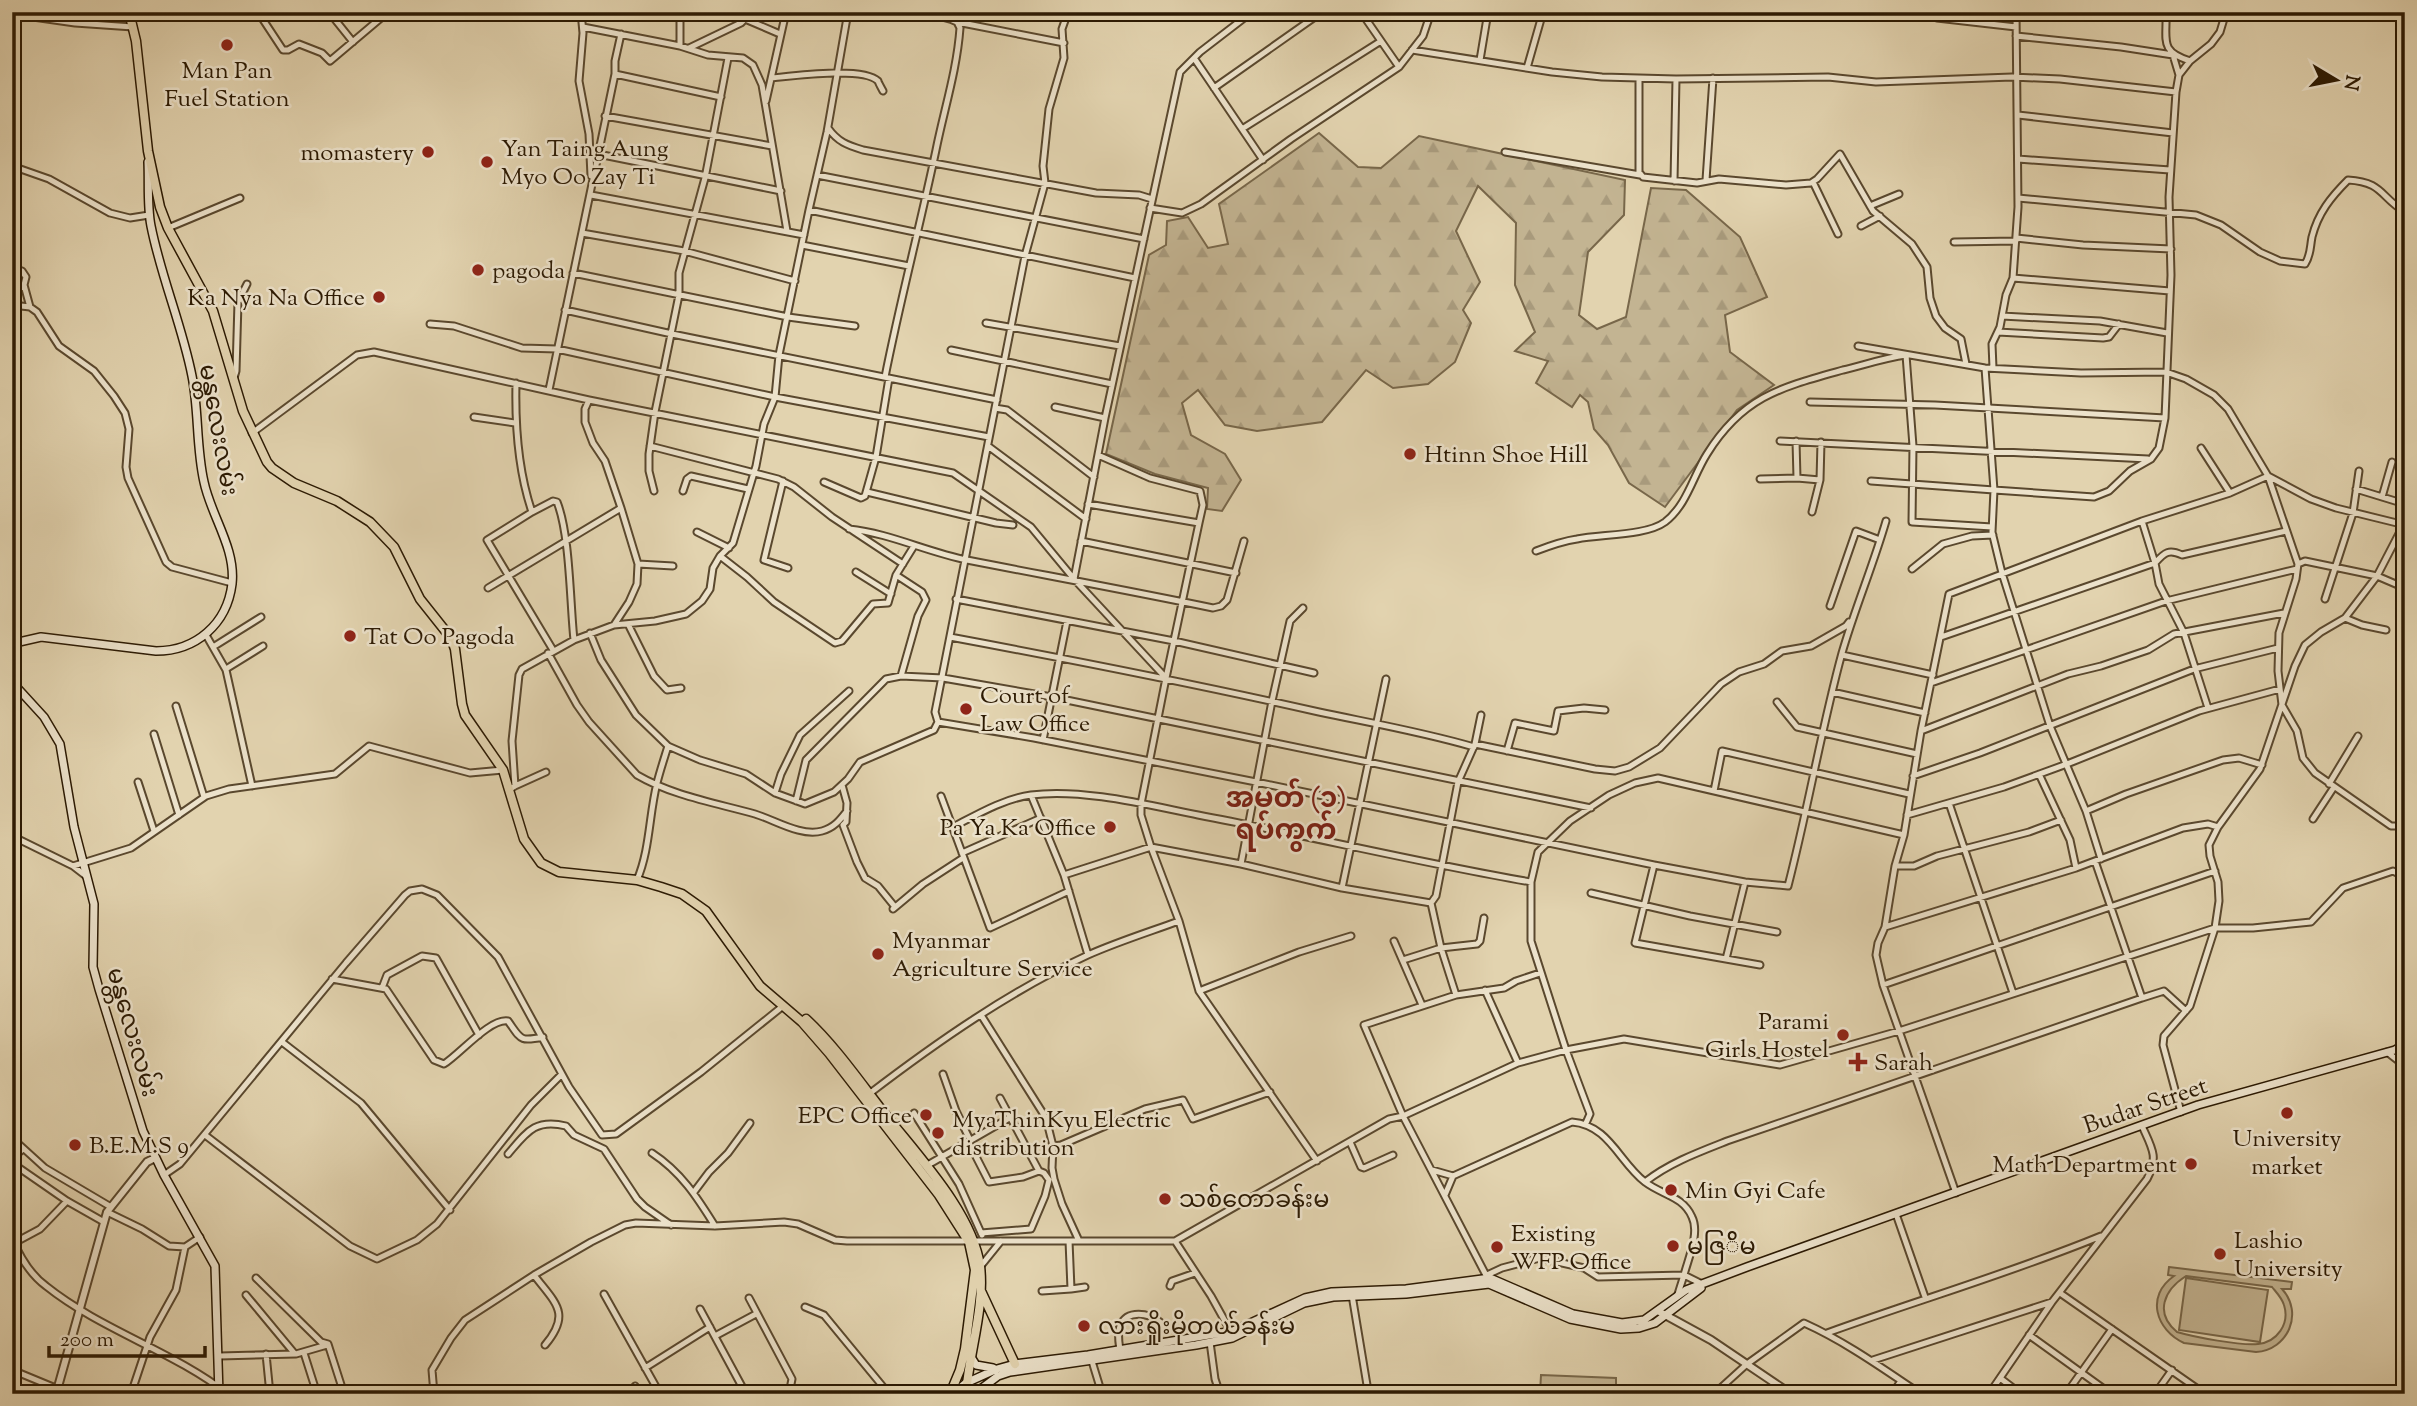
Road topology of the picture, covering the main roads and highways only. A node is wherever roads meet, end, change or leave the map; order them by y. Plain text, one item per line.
1 (129, 12) edge
2 (148, 151) junction
3 (12, 648) edge
4 (12, 682) edge
5 (726, 939) junction
6 (2402, 1046) edge
7 (976, 1242) junction
8 (1704, 1285) junction
9 (980, 1290) junction
10 (1661, 1313) junction
11 (1232, 1335) junction
12 (971, 1357) junction
13 (1091, 1357) junction
14 (1015, 1364) junction
15 (997, 1369) junction
16 (966, 1383) junction
17 (219, 1390) edge
18 (952, 1394) edge
19 (965, 1394) edge
20 (974, 1394) edge

1 - 2 main road
2 - 3 main road, မန္တလေးလမ်း
2 - 5 main road
4 - 17 main road, မန္တလေးလမ်း
5 - 7 main road
5 - 7 main road
6 - 8 main road, Budar Street
7 - 9 main road
7 - 18 main road
8 - 10 main road
8 - 10 main road
9 - 12 main road
9 - 14 main road
10 - 11 main road
11 - 13 main road
11 - 13 main road
12 - 15 main road
12 - 16 main road
13 - 14 main road
13 - 20 main road
14 - 15 main road
15 - 16 main road
16 - 18 main road
16 - 19 main road

